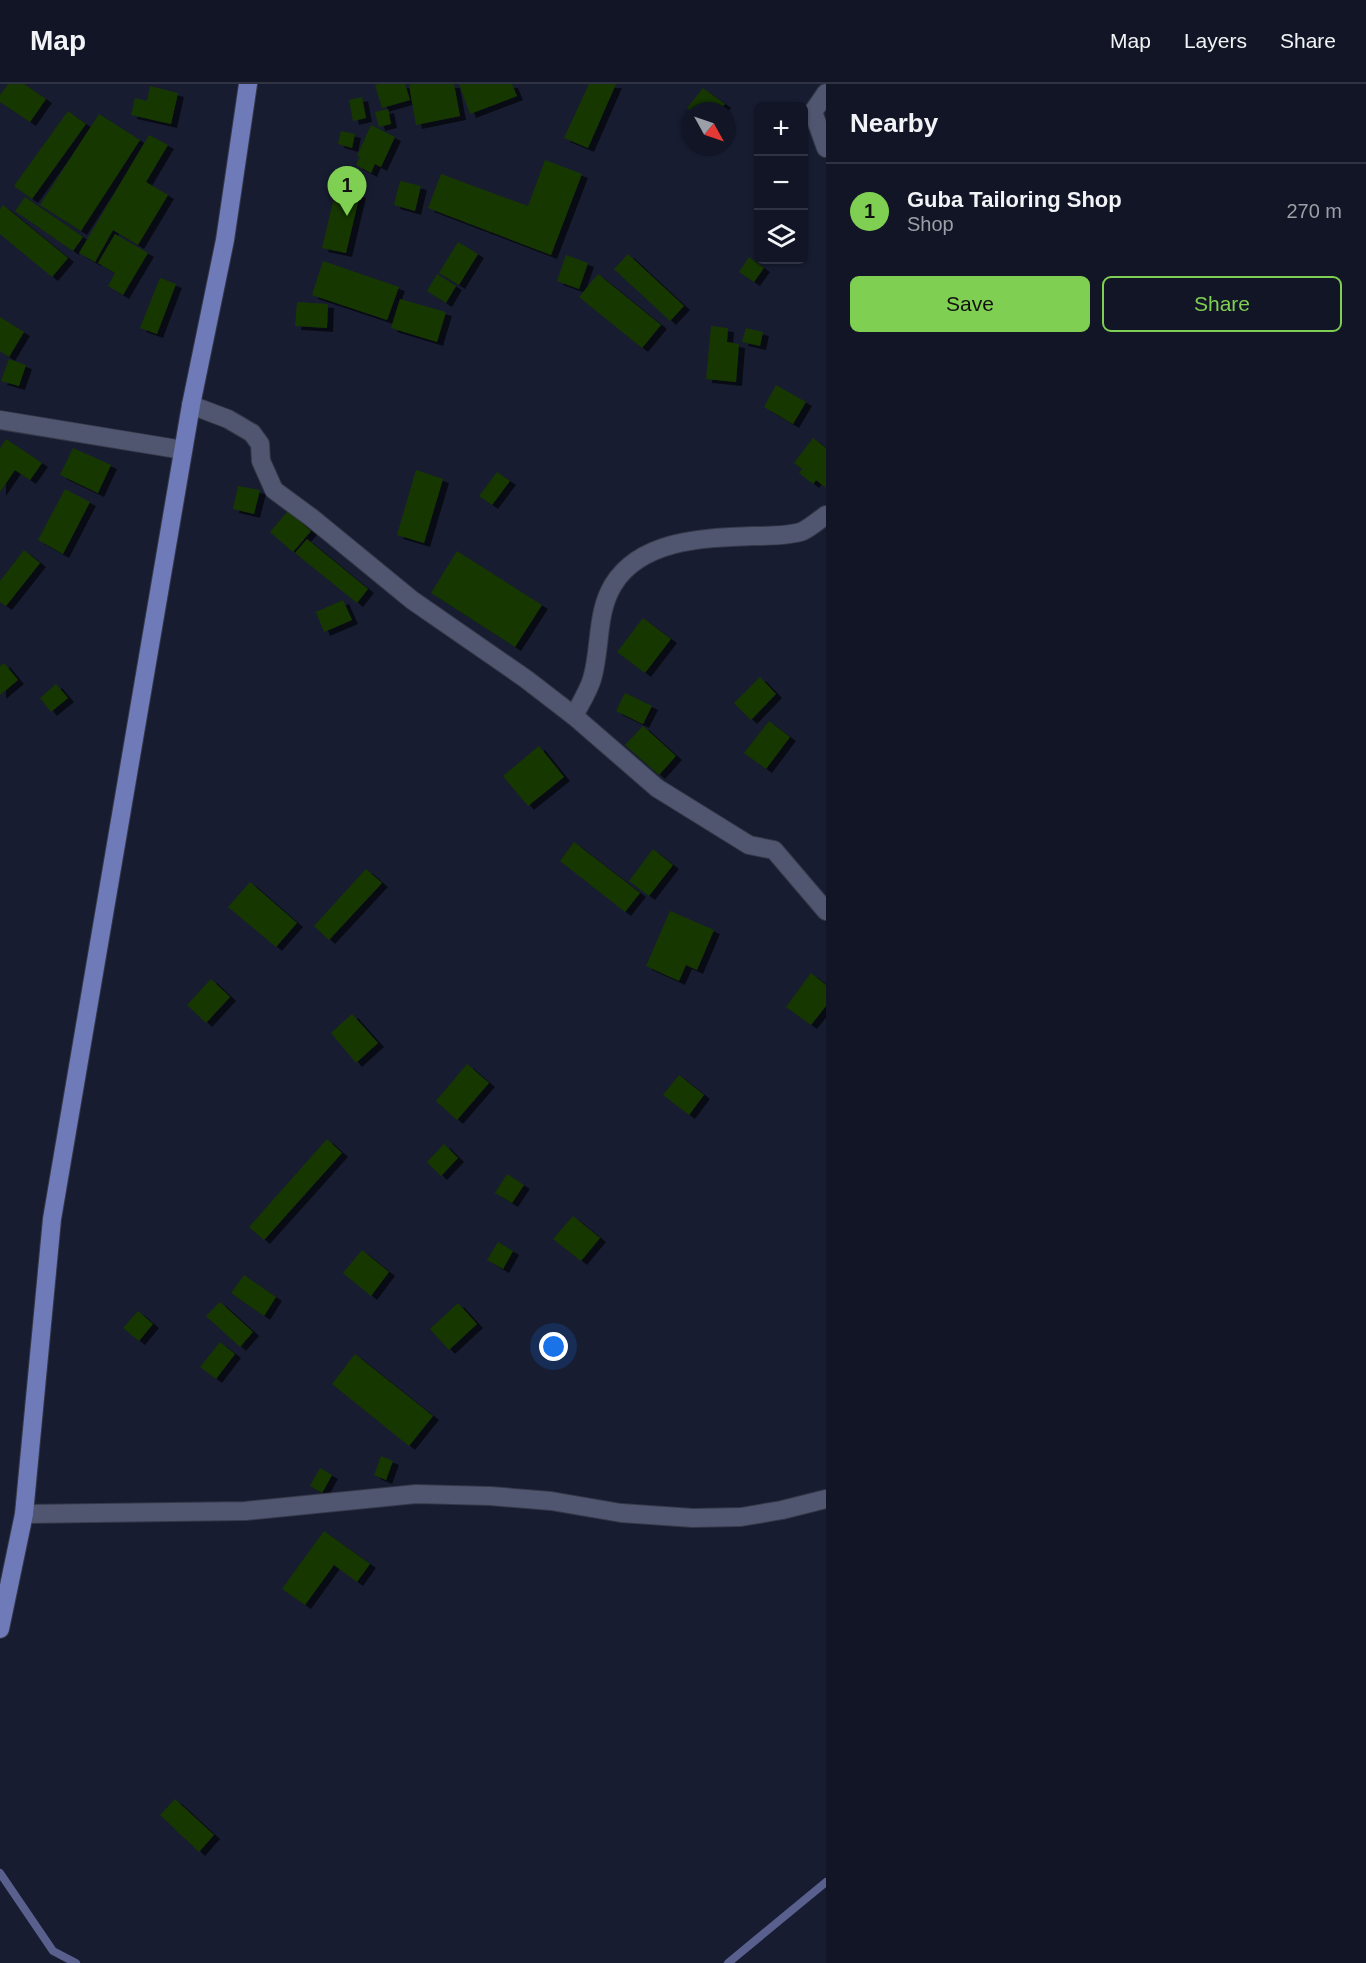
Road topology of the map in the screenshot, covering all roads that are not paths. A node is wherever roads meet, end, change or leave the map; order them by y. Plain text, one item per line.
1 (248, 84) edge
2 (826, 93) edge
3 (826, 148) edge
4 (191, 405) junction
5 (0, 420) edge
6 (183, 450) junction
7 (826, 515) edge
8 (574, 716) junction
9 (826, 911) edge
10 (826, 1498) edge
11 (24, 1514) junction
12 (0, 1629) edge

1 - 4 main road
2 - 3 street
4 - 6 main road
4 - 8 street
5 - 6 street
6 - 11 main road
7 - 8 street
8 - 9 street
10 - 11 street
11 - 12 main road

